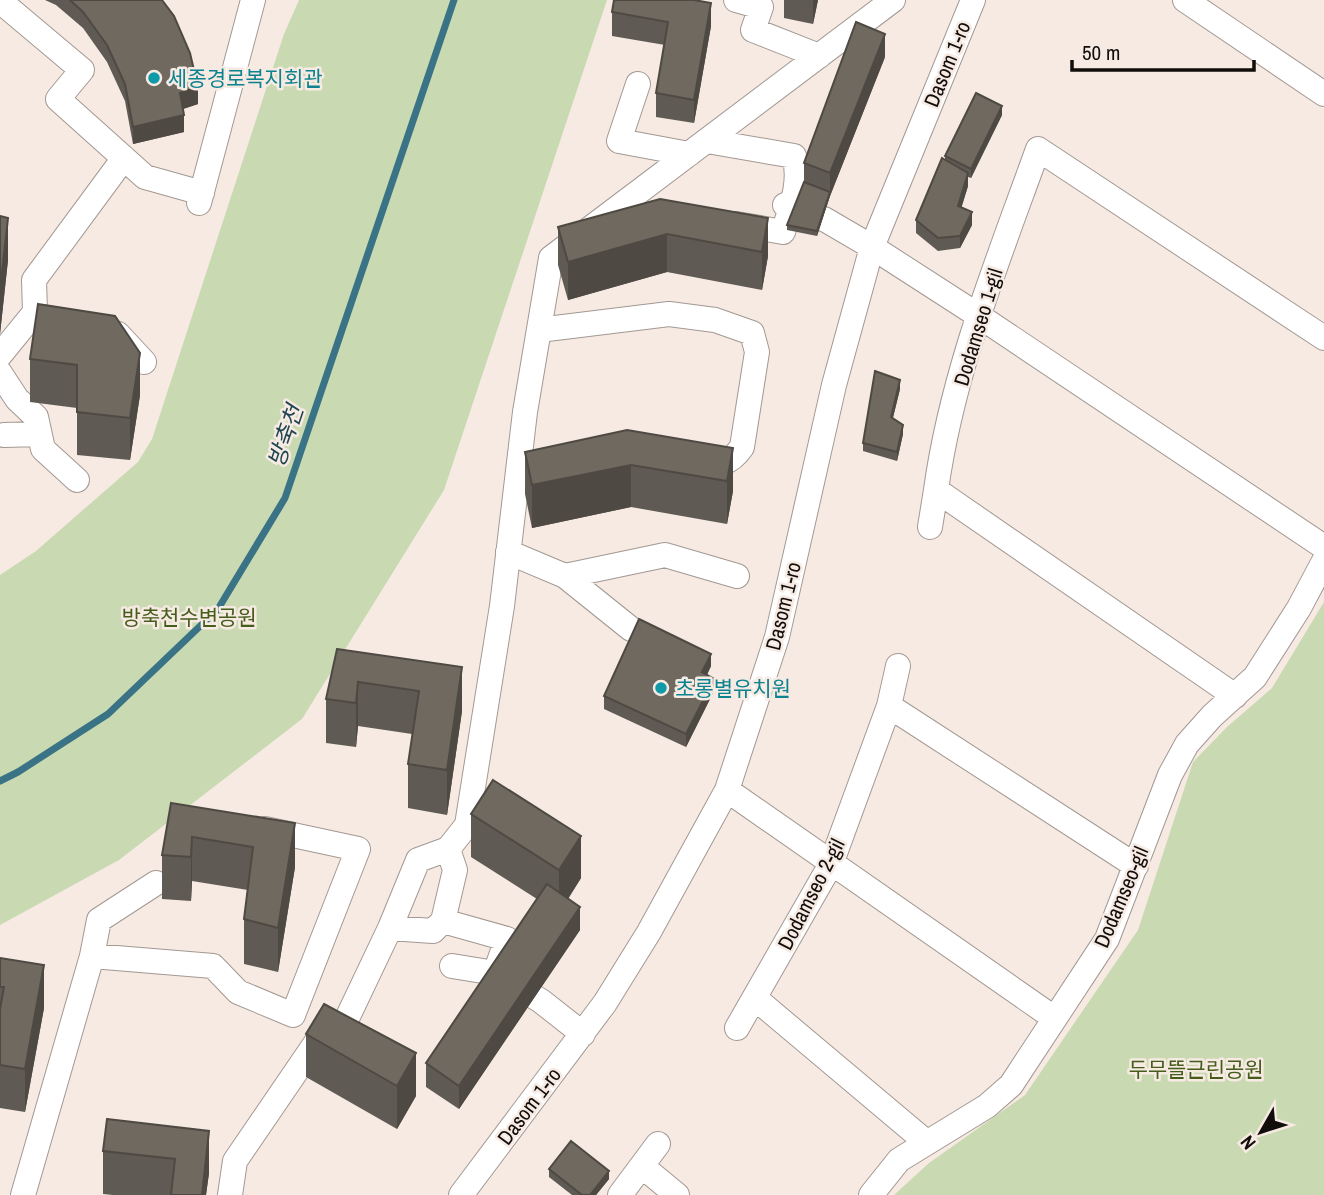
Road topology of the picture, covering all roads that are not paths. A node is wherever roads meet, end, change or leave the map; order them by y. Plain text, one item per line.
1 (253, 0) edge
2 (736, 0) edge
3 (893, 0) edge
4 (973, 0) edge
5 (1185, 0) edge
6 (0, 1) edge
7 (819, 56) junction
8 (638, 84) dead end
9 (1324, 94) edge
10 (698, 148) junction
11 (124, 158) junction
12 (622, 204) junction
13 (788, 206) junction
14 (659, 210) edge
15 (709, 219) edge
16 (873, 247) junction
17 (34, 312) junction
18 (979, 316) junction
19 (61, 317) edge
20 (100, 325) edge
21 (539, 330) junction
22 (1324, 338) edge
23 (0, 355) edge
24 (144, 362) dead end
25 (0, 373) edge
26 (39, 434) junction
27 (4, 435) dead end
28 (684, 459) edge
29 (543, 471) edge
30 (517, 477) junction
31 (77, 480) dead end
32 (936, 490) junction
33 (930, 527) dead end
34 (1324, 547) edge
35 (508, 552) junction
36 (1324, 561) edge
37 (565, 576) junction
38 (737, 576) dead end
39 (631, 629) edge
40 (898, 666) dead end
41 (1234, 696) junction
42 (889, 706) junction
43 (727, 790) junction
44 (247, 825) edge
45 (448, 849) junction
46 (831, 864) junction
47 (1136, 866) junction
48 (156, 883) dead end
49 (443, 921) junction
50 (390, 928) junction
51 (92, 956) junction
52 (452, 966) dead end
53 (495, 973) junction
54 (756, 999) junction
55 (1054, 1018) junction
56 (737, 1028) dead end
57 (342, 1029) junction
58 (583, 1034) junction
59 (363, 1041) edge
60 (926, 1142) junction
61 (658, 1144) dead end
62 (643, 1167) junction
63 (23, 1195) edge
64 (230, 1195) edge
65 (461, 1195) edge
66 (620, 1195) edge
67 (677, 1195) edge
68 (871, 1195) edge

1 - 11 street
2 - 7 street
3 - 7 street
4 - 16 street, Dasom 1-ro
5 - 9 street
6 - 11 street
7 - 10 street
8 - 10 street
10 - 12 street
10 - 13 street
11 - 17 street
12 - 14 street
12 - 21 street
13 - 15 street
13 - 16 street
16 - 18 street
16 - 43 street, Dasom 1-ro
17 - 19 street
17 - 23 street
18 - 22 street, Dodamseo 1-gil
18 - 32 street, Dodamseo 1-gil
18 - 34 street
20 - 24 street
21 - 28 street
21 - 30 street
25 - 26 street
26 - 27 street
26 - 31 street
29 - 30 street
30 - 35 street
32 - 33 street, Dodamseo 1-gil
32 - 41 street
35 - 37 street
35 - 45 street
36 - 41 street, Dodamseo-gil
37 - 38 street
37 - 39 street
40 - 42 street, Dodamseo 2-gil
41 - 47 street, Dodamseo-gil
42 - 46 street, Dodamseo 2-gil
42 - 47 street
43 - 46 street
43 - 58 street, Dasom 1-ro
44 - 51 street
45 - 49 street
45 - 50 street
46 - 54 street, Dodamseo 2-gil
46 - 55 street
47 - 55 street, Dodamseo-gil
48 - 51 street
49 - 50 street
49 - 53 street
50 - 57 street
51 - 63 street
52 - 53 street
53 - 58 street
54 - 56 street, Dodamseo 2-gil
54 - 60 street
55 - 60 street, Dodamseo-gil
57 - 59 street
57 - 64 street
58 - 65 street, Dasom 1-ro
60 - 68 street, Dodamseo-gil
61 - 62 street
62 - 66 street
62 - 67 street

